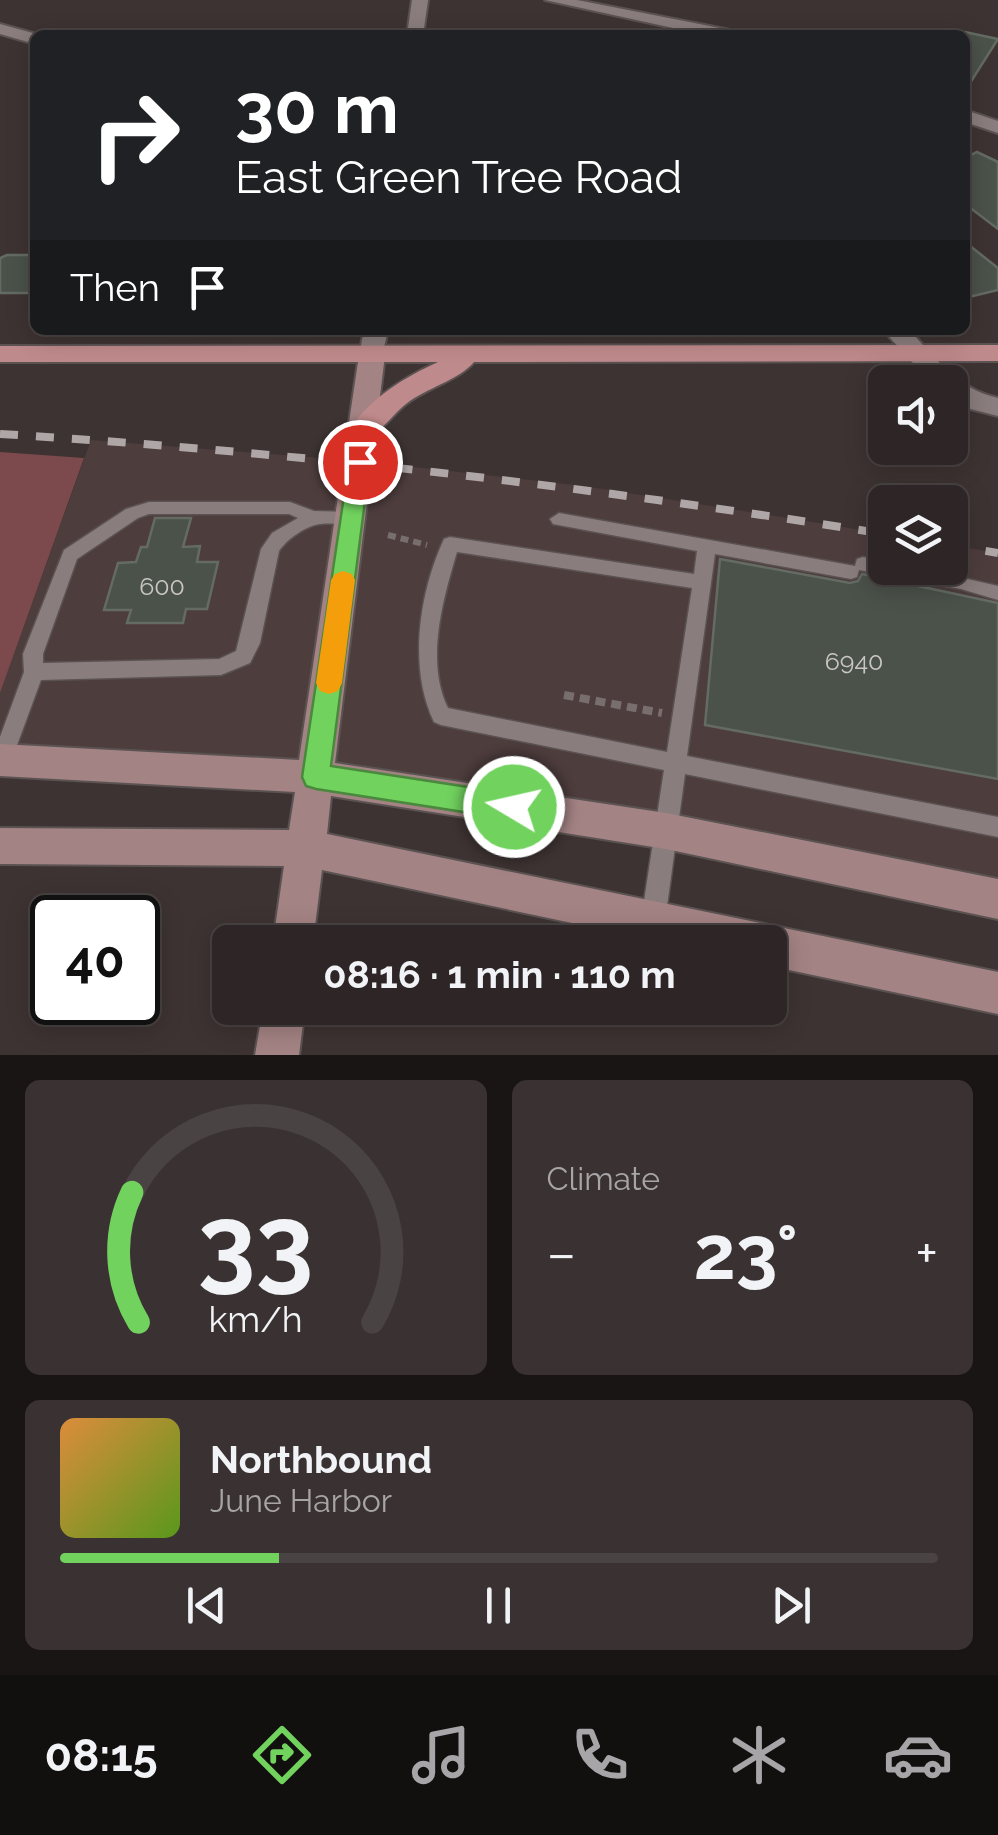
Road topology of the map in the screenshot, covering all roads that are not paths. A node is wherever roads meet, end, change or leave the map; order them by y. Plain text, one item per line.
1 (420, 0) edge
2 (554, 0) edge
3 (0, 29) edge
4 (416, 30) edge
5 (705, 30) edge
6 (30, 38) edge
7 (970, 118) edge
8 (998, 127) edge
9 (900, 335) edge
10 (374, 342) edge
11 (484, 353) junction
12 (916, 353) junction
13 (0, 354) edge
14 (998, 354) edge
15 (928, 365) edge
16 (968, 400) edge
17 (998, 407) edge
18 (364, 429) junction
19 (313, 518) junction
20 (352, 518) junction
21 (559, 519) dead end
22 (707, 544) junction
23 (700, 582) junction
24 (998, 593) edge
25 (34, 672) junction
26 (1, 763) edge
27 (677, 764) junction
28 (316, 777) junction
29 (998, 826) edge
30 (666, 831) junction
31 (0, 846) edge
32 (306, 848) junction
33 (998, 900) edge
34 (652, 921) junction
35 (295, 925) edge
36 (672, 925) edge
37 (787, 950) edge
38 (998, 993) edge
39 (282, 1025) edge
40 (278, 1055) edge

1 - 4 street
2 - 5 street
3 - 6 street
7 - 8 street
9 - 12 street
10 - 11 main road
10 - 13 main road
10 - 18 street
11 - 12 main road
11 - 18 main road
12 - 14 main road
12 - 15 street
16 - 17 street
18 - 20 street
19 - 20 lane
19 - 25 lane
19 - 25 lane
20 - 28 street
21 - 22 lane
22 - 23 lane
22 - 24 lane
23 - 27 lane
23 - 27 lane
25 - 26 lane
26 - 28 street
27 - 29 lane
27 - 30 lane
28 - 30 street
28 - 32 street
30 - 33 street
30 - 34 lane
31 - 32 street
32 - 34 street
32 - 35 street
34 - 36 street
37 - 38 street
39 - 40 street

